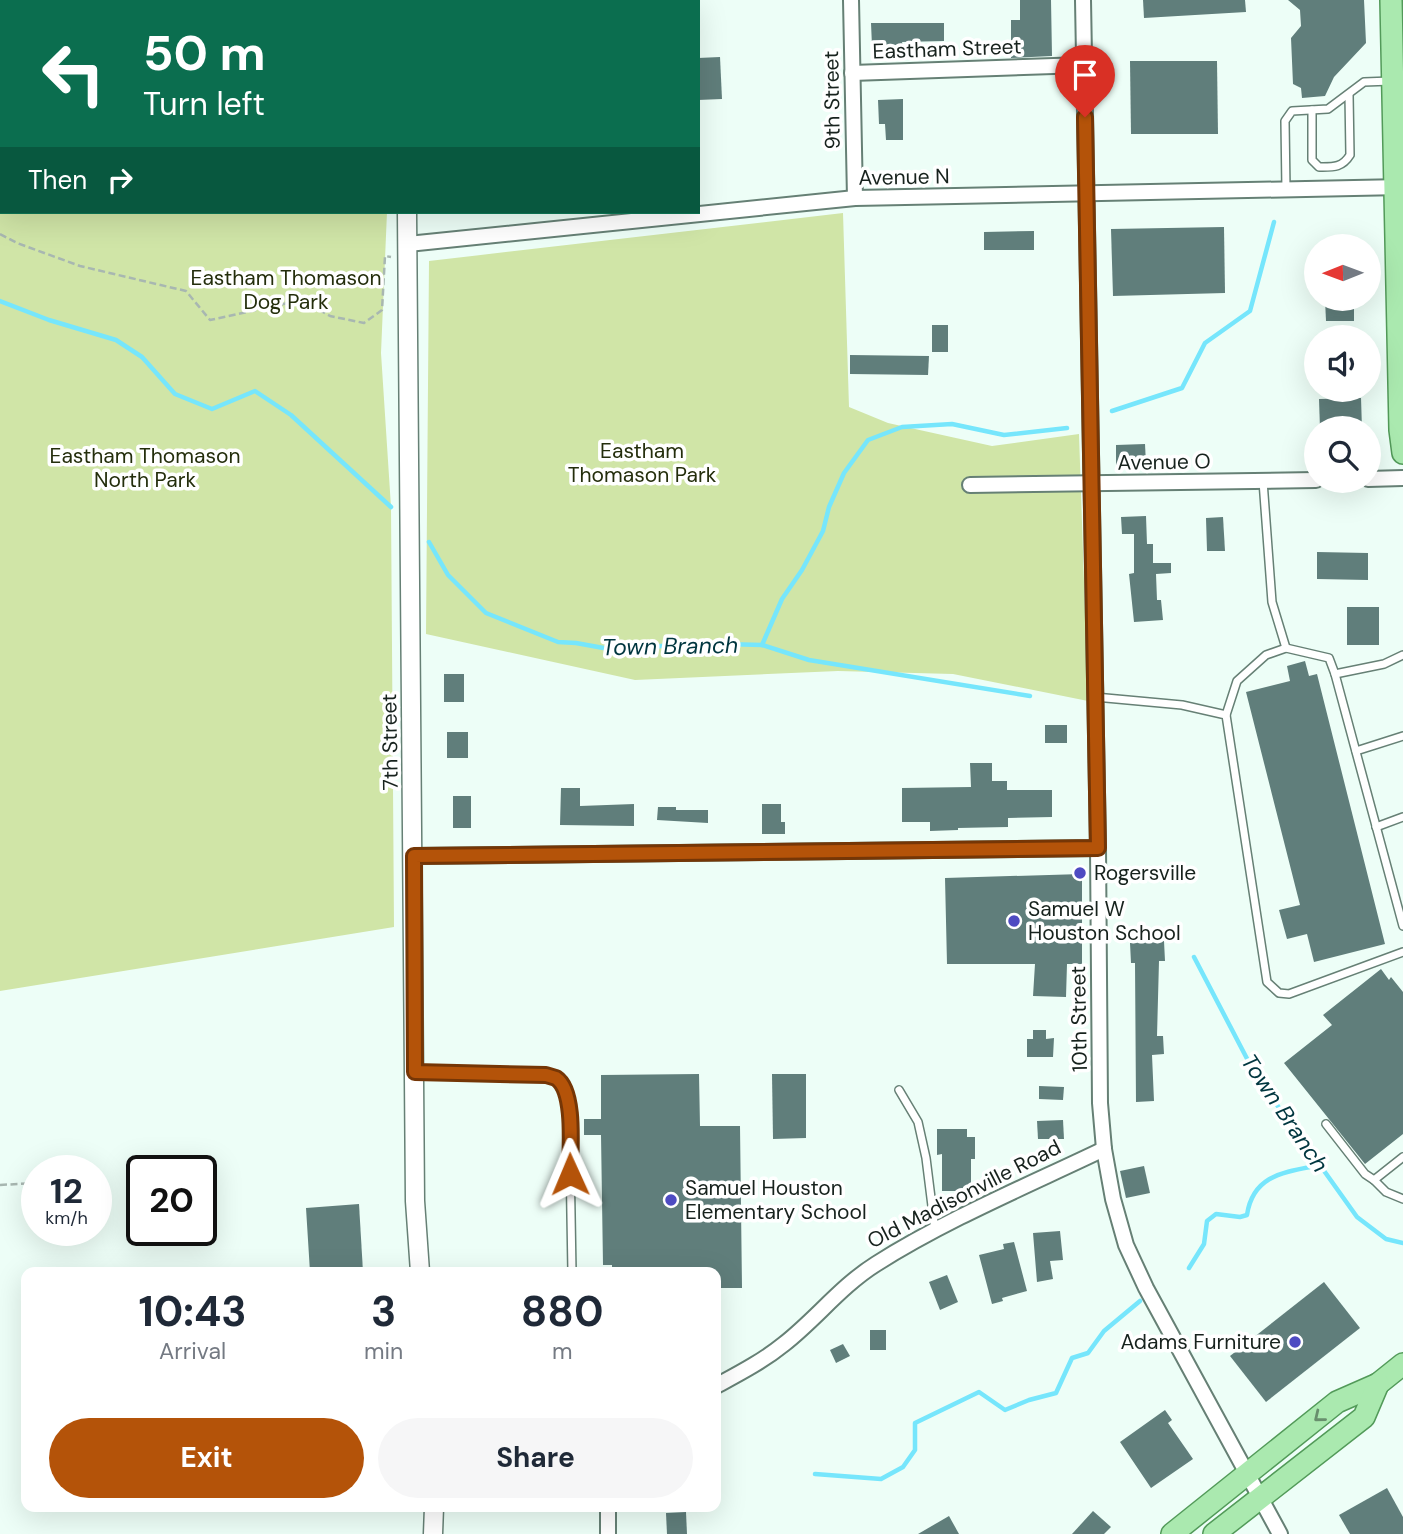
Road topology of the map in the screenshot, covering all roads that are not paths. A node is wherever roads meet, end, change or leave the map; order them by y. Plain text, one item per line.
1 (851, 0) edge
2 (1083, 0) edge
3 (1391, 0) edge
4 (1084, 65) junction
5 (852, 74) junction
6 (1392, 81) junction
7 (1349, 96) junction
8 (1312, 110) junction
9 (1398, 187) edge
10 (1286, 190) junction
11 (1087, 195) junction
12 (855, 198) junction
13 (407, 214) edge
14 (408, 250) junction
15 (1403, 453) edge
16 (1403, 478) edge
17 (1381, 479) edge
18 (1304, 480) edge
19 (1263, 481) junction
20 (970, 485) dead end
21 (1092, 485) junction
22 (1286, 648) junction
23 (1403, 655) edge
24 (1335, 674) junction
25 (1096, 697) junction
26 (1226, 715) junction
27 (1403, 736) edge
28 (1356, 751) junction
29 (1403, 817) edge
30 (1376, 827) junction
31 (1098, 848) junction
32 (414, 856) junction
33 (1403, 926) edge
34 (1403, 952) edge
35 (415, 1072) junction
36 (899, 1090) dead end
37 (1326, 1124) dead end
38 (1104, 1149) junction
39 (1403, 1157) edge
40 (1374, 1180) junction
41 (1403, 1199) edge
42 (935, 1231) junction
43 (420, 1267) edge
44 (572, 1267) edge
45 (1402, 1366) edge
46 (721, 1382) edge
47 (1378, 1384) junction
48 (1248, 1475) junction
49 (1260, 1498) junction
50 (434, 1512) edge
51 (608, 1512) edge
52 (433, 1534) edge
53 (608, 1534) edge
54 (1172, 1534) edge
55 (1214, 1534) edge
56 (1280, 1534) edge

1 - 5 street, 9th Street
2 - 4 street, 10th Street
3 - 6 main road
4 - 5 street, Eastham Street
4 - 11 street, 10th Street
5 - 12 street, 9th Street
6 - 7 lane
6 - 9 main road
7 - 8 lane
7 - 8 lane
8 - 10 lane
9 - 10 street, Avenue N
9 - 15 main road
10 - 11 street, Avenue N
11 - 12 street, Avenue N
11 - 21 street, 10th Street
12 - 14 street, Avenue N
13 - 14 street, 7th Street
14 - 32 street, 7th Street
16 - 17 street
18 - 19 street, Avenue O
19 - 21 street, Avenue O
19 - 22 lane
20 - 21 street, Avenue O
21 - 25 street, 10th Street
22 - 24 lane
22 - 26 lane
23 - 24 lane
24 - 28 lane
25 - 26 lane
25 - 31 street, 10th Street
26 - 34 lane
27 - 28 lane
28 - 30 lane
29 - 30 lane
30 - 33 lane
31 - 32 street
31 - 38 street, 10th Street
32 - 35 street, 7th Street
35 - 43 street, 7th Street
35 - 44 lane
36 - 42 lane
37 - 40 lane
38 - 42 street, Old Madisonville Road
38 - 48 street, 10th Street
39 - 40 lane
40 - 41 lane
42 - 46 street, Old Madisonville Road
45 - 47 main road
47 -> 48 main road
47 - 49 main road
48 - 49 street, 10th Street
48 - 54 main road
49 - 55 main road
49 - 56 street, 10th Street
50 - 52 street
51 - 53 street

